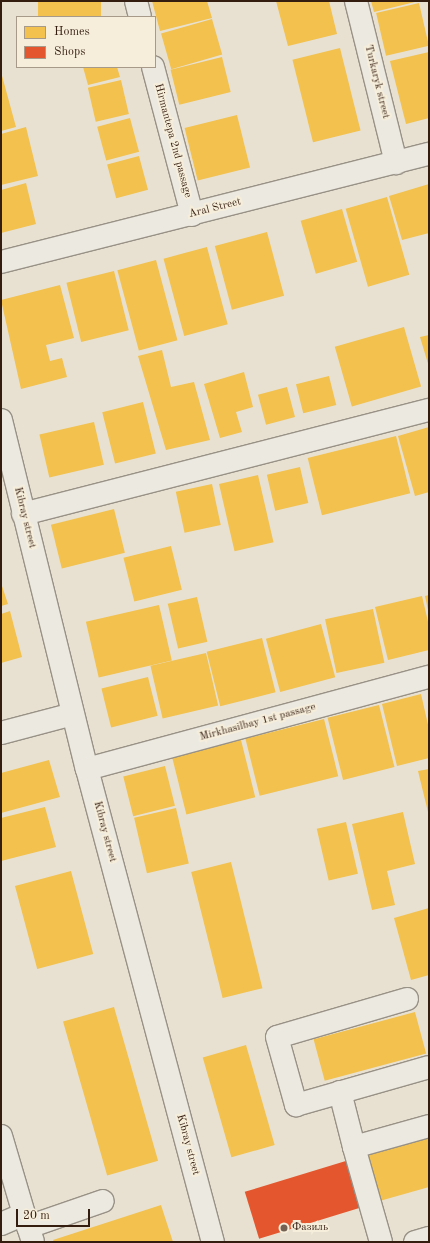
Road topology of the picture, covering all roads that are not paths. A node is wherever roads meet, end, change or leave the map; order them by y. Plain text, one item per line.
1 (136, 1) edge
2 (356, 1) edge
3 (140, 16) edge
4 (153, 68) edge
5 (429, 154) edge
6 (396, 163) junction
7 (192, 215) junction
8 (1, 262) edge
9 (429, 410) edge
10 (1, 420) edge
11 (23, 514) junction
12 (429, 677) edge
13 (73, 714) junction
14 (1, 733) edge
15 (89, 775) junction
16 (407, 999) dead end
17 (429, 1067) edge
18 (340, 1092) junction
19 (429, 1126) edge
20 (1, 1136) edge
21 (354, 1147) junction
22 (103, 1202) dead end
23 (1, 1224) edge
24 (29, 1228) edge
25 (429, 1238) edge
26 (213, 1242) edge
27 (381, 1242) edge
28 (415, 1242) edge

1 - 3 street
2 - 6 street, Turkaryk street
4 - 7 street, Hirmantepa 2nd passage
5 - 6 street, Aral Street
6 - 7 street, Aral Street
7 - 8 street, Aral Street
9 - 11 street
10 - 11 street, Kibray street
11 - 13 street, Kibray street
12 - 15 street, Mirkhasilbay 1st passage
13 - 14 street
13 - 15 street, Kibray street
15 - 26 street, Kibray street
16 - 18 street
17 - 18 street
18 - 21 street
19 - 21 street
20 - 24 street
21 - 27 street
22 - 24 street
23 - 24 street
25 - 28 street

